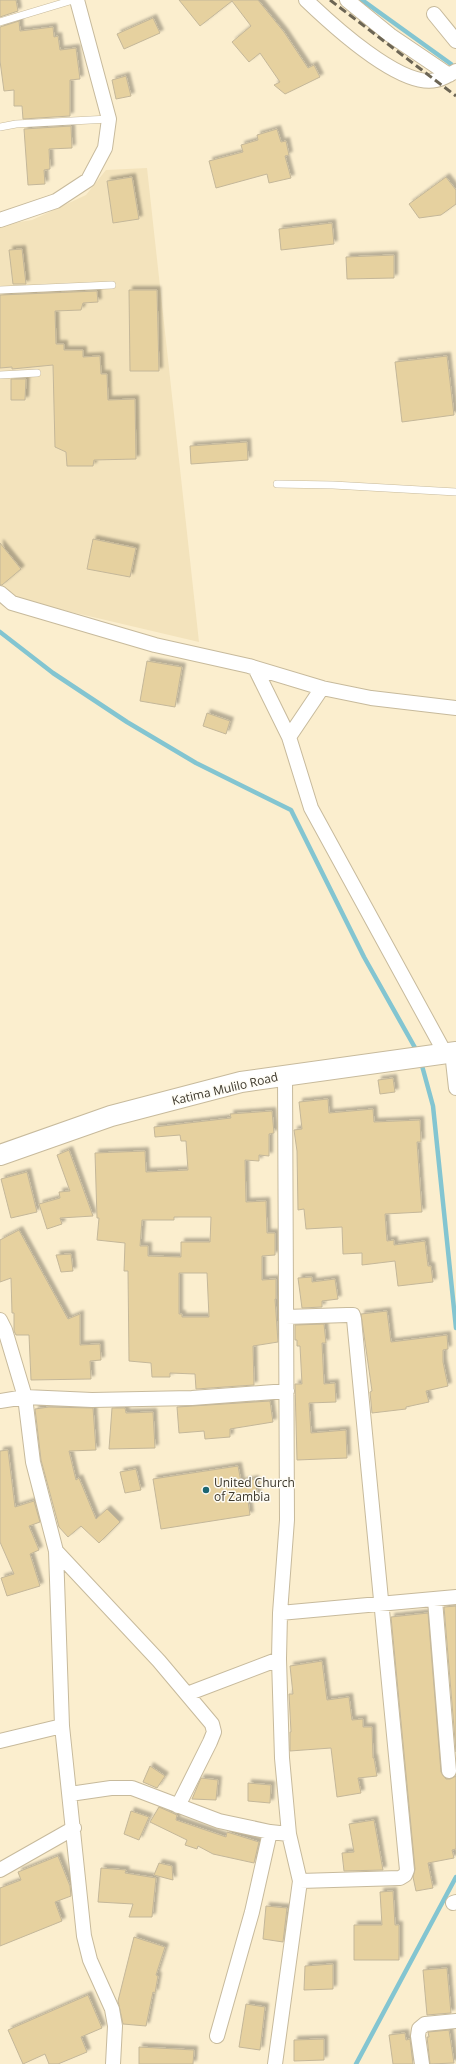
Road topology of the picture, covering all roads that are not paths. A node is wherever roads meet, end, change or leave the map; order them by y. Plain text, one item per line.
1 (73, 0) edge
2 (76, 0) edge
3 (306, 0) edge
4 (347, 0) edge
5 (434, 14) dead end
6 (0, 22) edge
7 (456, 41) edge
8 (452, 73) edge
9 (109, 119) junction
10 (0, 127) edge
11 (0, 220) edge
12 (112, 285) dead end
13 (0, 290) edge
14 (37, 373) dead end
15 (0, 375) edge
16 (277, 484) dead end
17 (456, 492) edge
18 (0, 593) edge
19 (255, 668) junction
20 (322, 688) junction
21 (456, 708) edge
22 (288, 737) junction
23 (439, 1054) edge
24 (285, 1075) junction
25 (456, 1088) edge
26 (0, 1155) edge
27 (286, 1316) junction
28 (0, 1320) edge
29 (287, 1391) junction
30 (25, 1397) junction
31 (0, 1401) edge
32 (56, 1551) junction
33 (456, 1597) edge
34 (435, 1600) junction
35 (382, 1603) junction
36 (280, 1613) junction
37 (279, 1659) junction
38 (187, 1694) junction
39 (62, 1726) junction
40 (0, 1741) edge
41 (449, 1771) dead end
42 (70, 1794) junction
43 (178, 1806) junction
44 (74, 1828) junction
45 (270, 1832) junction
46 (289, 1834) junction
47 (0, 1870) edge
48 (300, 1880) junction
49 (456, 2020) edge
50 (217, 2036) dead end
51 (113, 2064) edge
52 (275, 2064) edge
53 (422, 2064) edge

1 - 6 lane
2 - 9 street
3 - 8 street
4 - 8 street
5 - 7 street
9 - 10 lane
9 - 11 street
12 - 13 lane
14 - 15 lane
16 - 17 lane
18 - 19 street
19 - 20 street
19 - 22 street
20 - 21 street
20 - 22 street
22 - 23 street
23 - 24 main road, Katima Mulilo Road
23 - 25 street
24 - 26 main road, Katima Mulilo Road
24 - 27 street
27 - 29 street
27 - 35 street
28 - 30 street
29 - 30 street
29 - 36 street
30 - 31 street
30 - 32 street
32 - 38 street
32 - 39 street
33 - 34 street
34 - 35 street
34 - 41 street
35 - 36 street
35 - 48 street
36 - 37 street
37 - 38 street
37 - 46 street
38 - 43 street
39 - 40 street
39 - 42 street
42 - 43 street
42 - 44 street
43 - 45 street
44 - 47 street
44 - 51 street
45 - 46 street
45 - 50 street
46 - 48 street
48 - 52 street
49 - 53 street

